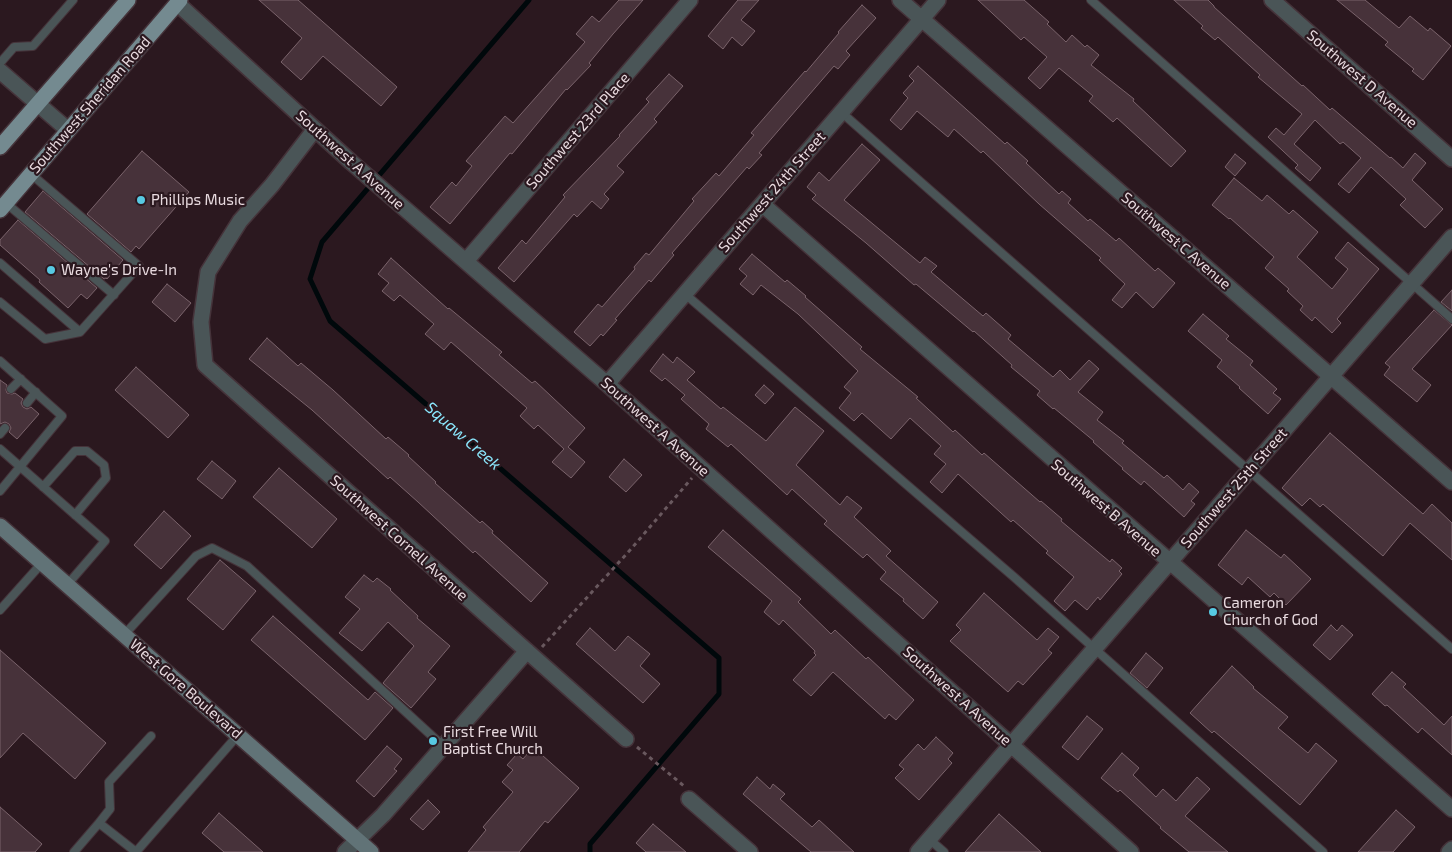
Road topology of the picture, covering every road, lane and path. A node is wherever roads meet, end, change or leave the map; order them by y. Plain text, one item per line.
1 (74, 0) edge
2 (690, 0) edge
3 (900, 0) edge
4 (938, 0) edge
5 (1091, 0) edge
6 (1272, 0) edge
7 (122, 2) edge
8 (179, 2) edge
9 (922, 19) junction
10 (0, 63) edge
11 (0, 71) edge
12 (38, 103) junction
13 (841, 112) junction
14 (315, 129) junction
15 (68, 130) junction
16 (0, 146) edge
17 (1452, 159) edge
18 (31, 174) junction
19 (762, 204) junction
20 (3, 207) edge
21 (1452, 236) edge
22 (466, 261) junction
23 (0, 262) edge
24 (1412, 283) junction
25 (685, 294) junction
26 (114, 295) junction
27 (0, 302) edge
28 (1452, 319) edge
29 (80, 332) junction
30 (0, 361) edge
31 (1331, 376) junction
32 (21, 379) junction
33 (607, 384) junction
34 (11, 389) dead end
35 (36, 392) junction
36 (27, 403) dead end
37 (0, 449) edge
38 (20, 467) junction
39 (701, 468) junction
40 (1249, 470) junction
41 (1452, 482) edge
42 (43, 487) junction
43 (0, 490) edge
44 (74, 515) junction
45 (0, 526) edge
46 (42, 563) junction
47 (1169, 563) junction
48 (67, 585) junction
49 (0, 610) edge
50 (124, 635) junction
51 (1094, 649) junction
52 (1452, 649) edge
53 (530, 654) junction
54 (238, 735) junction
55 (151, 736) dead end
56 (626, 739) dead end
57 (1011, 744) junction
58 (444, 747) junction
59 (640, 748) dead end
60 (674, 778) dead end
61 (689, 798) dead end
62 (1452, 809) edge
63 (99, 823) junction
64 (929, 838) junction
65 (356, 839) junction
66 (1452, 849) edge
67 (74, 852) edge
68 (345, 852) edge
69 (371, 852) edge
70 (750, 852) edge
71 (918, 852) edge
72 (944, 852) edge
73 (1131, 852) edge
74 (1323, 852) edge
75 (1449, 852) edge

1 - 10 lane
2 - 22 street, Southwest 23rd Place
3 - 9 street, Southwest C Avenue
4 - 9 street, Southwest 24th Street
5 - 24 lane
6 - 17 street, Southwest D Avenue
7 - 12 main road
8 - 14 street, Southwest A Avenue
8 - 15 main road, Southwest Sheridan Road
9 - 13 street, Southwest 24th Street
9 - 31 street, Southwest C Avenue
11 - 12 street
12 - 15 street
12 - 16 main road
13 - 19 street, Southwest 24th Street
13 - 40 lane
14 - 22 street, Southwest A Avenue
14 - 53 street, Southwest Cornell Avenue
15 - 18 main road, Southwest Sheridan Road
18 - 20 main road, Southwest Sheridan Road
18 - 26 lane
19 - 25 street, Southwest 24th Street
19 - 47 street, Southwest B Avenue
20 - 26 lane
21 - 24 street, Southwest 25th Street
22 - 33 street, Southwest A Avenue
23 - 29 lane
24 - 28 lane
24 - 31 street, Southwest 25th Street
25 - 33 street, Southwest 24th Street
25 - 51 lane
26 - 29 lane
27 - 29 lane
30 - 32 lane
31 - 40 street, Southwest 25th Street
31 - 41 street, Southwest C Avenue
32 - 34 lane
32 - 35 lane
33 - 39 street, Southwest A Avenue
35 - 36 lane
35 - 38 lane
37 - 38 lane
38 - 42 lane
38 - 43 lane
39 - 53 path
39 - 57 street, Southwest A Avenue
40 - 47 street, Southwest 25th Street
40 - 52 lane
42 - 44 lane
42 - 44 lane
44 - 48 lane
45 - 46 main road, West Gore Boulevard
46 - 48 main road, West Gore Boulevard
46 - 49 lane
47 - 51 street, Southwest 25th Street
47 - 62 street, Southwest B Avenue
48 - 50 main road, West Gore Boulevard
50 - 54 main road, West Gore Boulevard
50 - 58 lane
51 - 57 street, Southwest 25th Street
51 - 74 lane
53 - 56 street, Southwest Cornell Avenue
53 - 58 street
54 - 63 lane
54 - 65 main road, West Gore Boulevard
55 - 63 lane
57 - 64 street, Southwest 25th Street
57 - 73 street, Southwest A Avenue
58 - 65 street
59 - 60 path
61 - 70 street
63 - 67 lane
64 - 71 street, Southwest 25th Street
64 - 72 lane
65 - 68 street
65 - 69 main road, West Gore Boulevard
66 - 75 street

